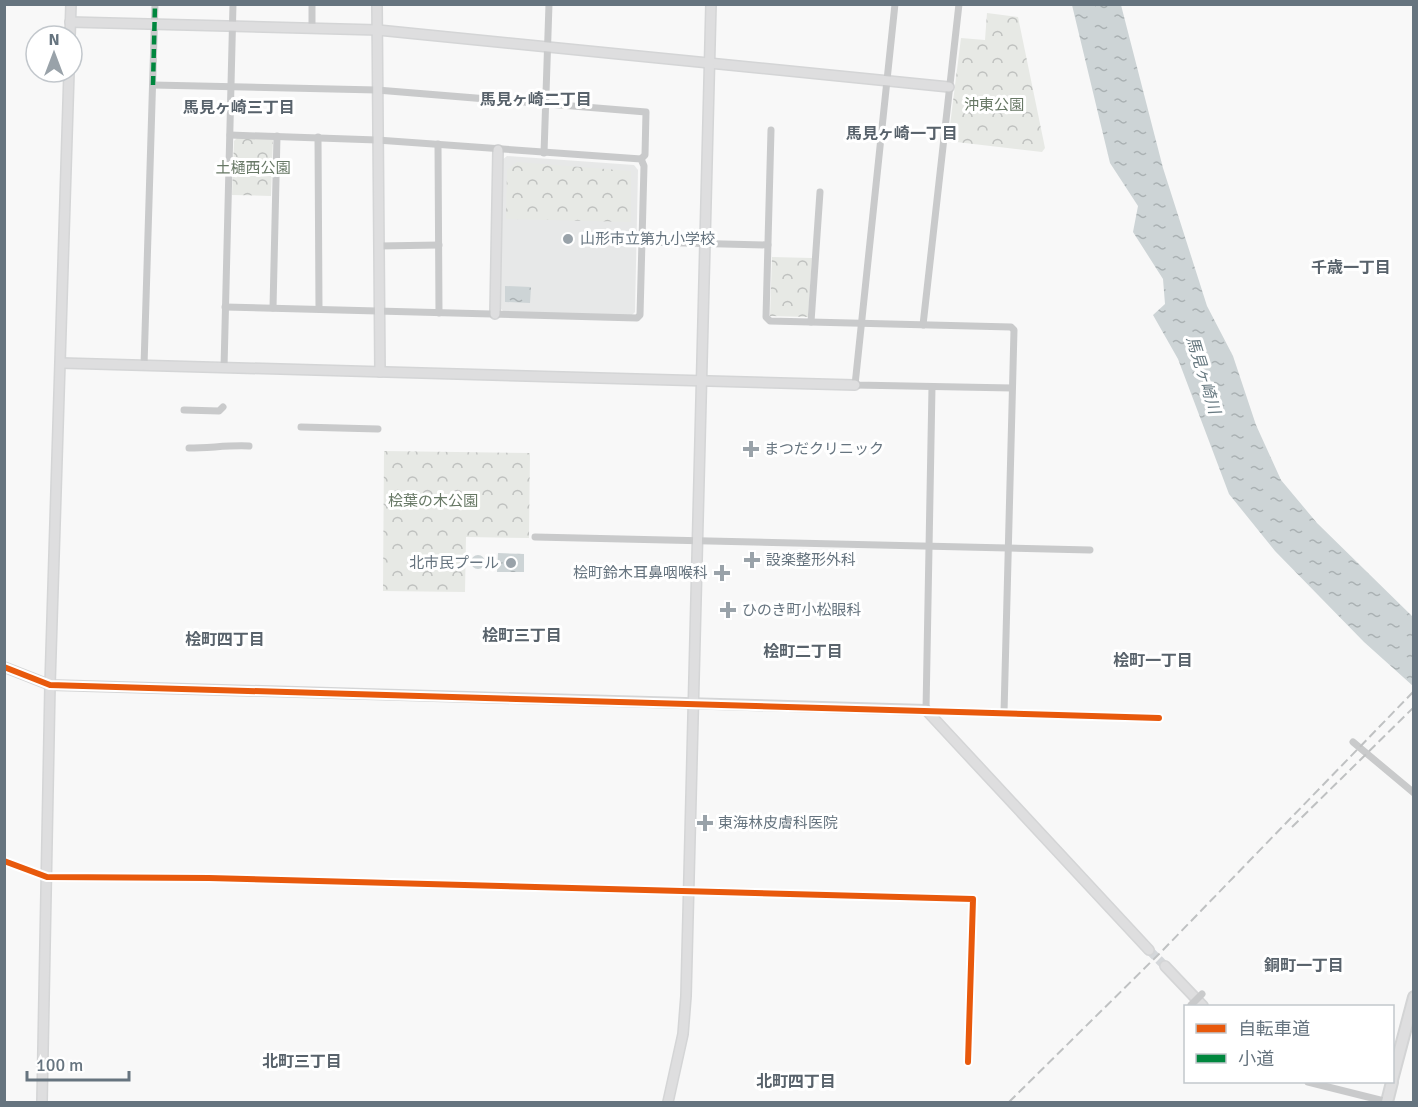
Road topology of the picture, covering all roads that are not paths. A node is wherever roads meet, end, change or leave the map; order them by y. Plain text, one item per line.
1 (71, 4) edge
2 (155, 4) edge
3 (233, 4) edge
4 (312, 4) edge
5 (377, 4) edge
6 (549, 4) edge
7 (711, 4) edge
8 (895, 4) edge
9 (959, 4) edge
10 (70, 22) joint
11 (154, 25) junction
12 (232, 27) junction
13 (312, 29) junction
14 (378, 30) junction
15 (547, 47) junction
16 (710, 64) junction
17 (886, 80) junction
18 (69, 84) edge
19 (153, 85) junction
20 (231, 86) junction
21 (949, 87) junction
22 (377, 90) junction
23 (545, 103) junction
24 (771, 130) dead end
25 (230, 135) junction
26 (277, 136) junction
27 (318, 137) junction
28 (377, 140) junction
29 (438, 144) junction
30 (498, 150) junction
31 (544, 153) junction
32 (641, 159) junction
33 (820, 192) dead end
34 (642, 242) junction
35 (705, 243) junction
36 (439, 245) junction
37 (768, 245) junction
38 (379, 246) junction
39 (225, 308) junction
40 (273, 308) junction
41 (319, 309) junction
42 (380, 311) junction
43 (439, 313) junction
44 (495, 314) junction
45 (811, 322) junction
46 (861, 323) junction
47 (923, 325) junction
48 (61, 363) junction
49 (144, 366) junction
50 (224, 368) junction
51 (380, 372) junction
52 (702, 382) junction
53 (855, 385) junction
54 (932, 387) junction
55 (1012, 388) junction
56 (223, 407) dead end
57 (184, 410) dead end
58 (301, 427) dead end
59 (378, 429) dead end
60 (249, 446) dead end
61 (189, 448) dead end
62 (535, 537) dead end
63 (698, 540) junction
64 (930, 545) junction
65 (1008, 547) junction
66 (1090, 550) dead end
67 (4, 667) edge
68 (50, 685) junction
69 (694, 703) junction
70 (926, 710) junction
71 (1004, 713) junction
72 (1159, 718) dead end
73 (1353, 742) dead end
74 (1413, 793) edge
75 (4, 861) edge
76 (47, 877) junction
77 (687, 890) junction
78 (1149, 950) tunnel mouth
79 (1165, 966) tunnel mouth
80 (1202, 994) dead end
81 (1413, 998) edge
82 (1191, 1005) dead end
83 (1202, 1005) edge
84 (968, 1062) dead end
85 (1394, 1073) edge
86 (1312, 1083) edge
87 (1392, 1083) edge
88 (42, 1102) edge
89 (668, 1102) edge
90 (1387, 1102) edge

1 - 10 street
2 - 11 street
3 - 12 street
4 - 13 street
5 - 14 street
6 - 15 street
7 - 16 street
8 - 17 street
9 - 21 street
10 - 11 street
11 - 12 street
11 - 19 street
12 - 13 street
12 - 20 street
13 - 14 street
14 - 15 street
14 - 22 street
15 - 16 street
15 - 23 street
16 - 17 street
16 - 35 street
17 - 21 street
17 - 46 street
18 - 48 street
19 - 20 street
19 - 49 street
20 - 22 street
20 - 25 street
21 - 47 street
22 - 23 street
22 - 28 street
23 - 31 street
23 - 32 street
24 - 37 street
25 - 26 street
25 - 39 street
26 - 27 street
26 - 40 street
27 - 28 street
27 - 41 street
28 - 29 street
28 - 38 street
29 - 30 street
29 - 36 street
30 - 31 street
30 - 44 street
31 - 32 street
32 - 34 street
33 - 45 street
34 - 35 street
34 - 44 street
35 - 37 street
35 - 52 street
36 - 38 street
36 - 43 street
37 - 45 street
38 - 42 street
39 - 40 street
39 - 50 street
40 - 41 street
41 - 42 street
42 - 43 street
42 - 51 street
43 - 44 street
45 - 46 street
46 - 47 street
46 - 53 street
47 - 55 street
48 - 49 street
48 - 68 street
49 - 50 street
50 - 51 street
51 - 52 street
52 - 53 street
52 - 63 street
53 - 54 street
54 - 55 street
54 - 64 street
55 - 65 street
56 - 57 street
58 - 59 street
60 - 61 street
62 - 63 street
63 - 64 street
63 - 69 street
64 - 65 street
64 - 70 street
65 - 66 street
65 - 71 street
67 - 68 street
68 - 69 street
68 - 76 street
69 - 70 street
69 - 77 street
70 - 71 street
70 - 78 street
71 - 72 street
73 - 74 street
75 - 76 street
76 - 77 street
76 - 88 street
77 - 84 street
77 - 89 street
79 - 83 street
80 - 82 street, bridge
81 - 85 main road
86 - 90 street
87 - 90 main road

